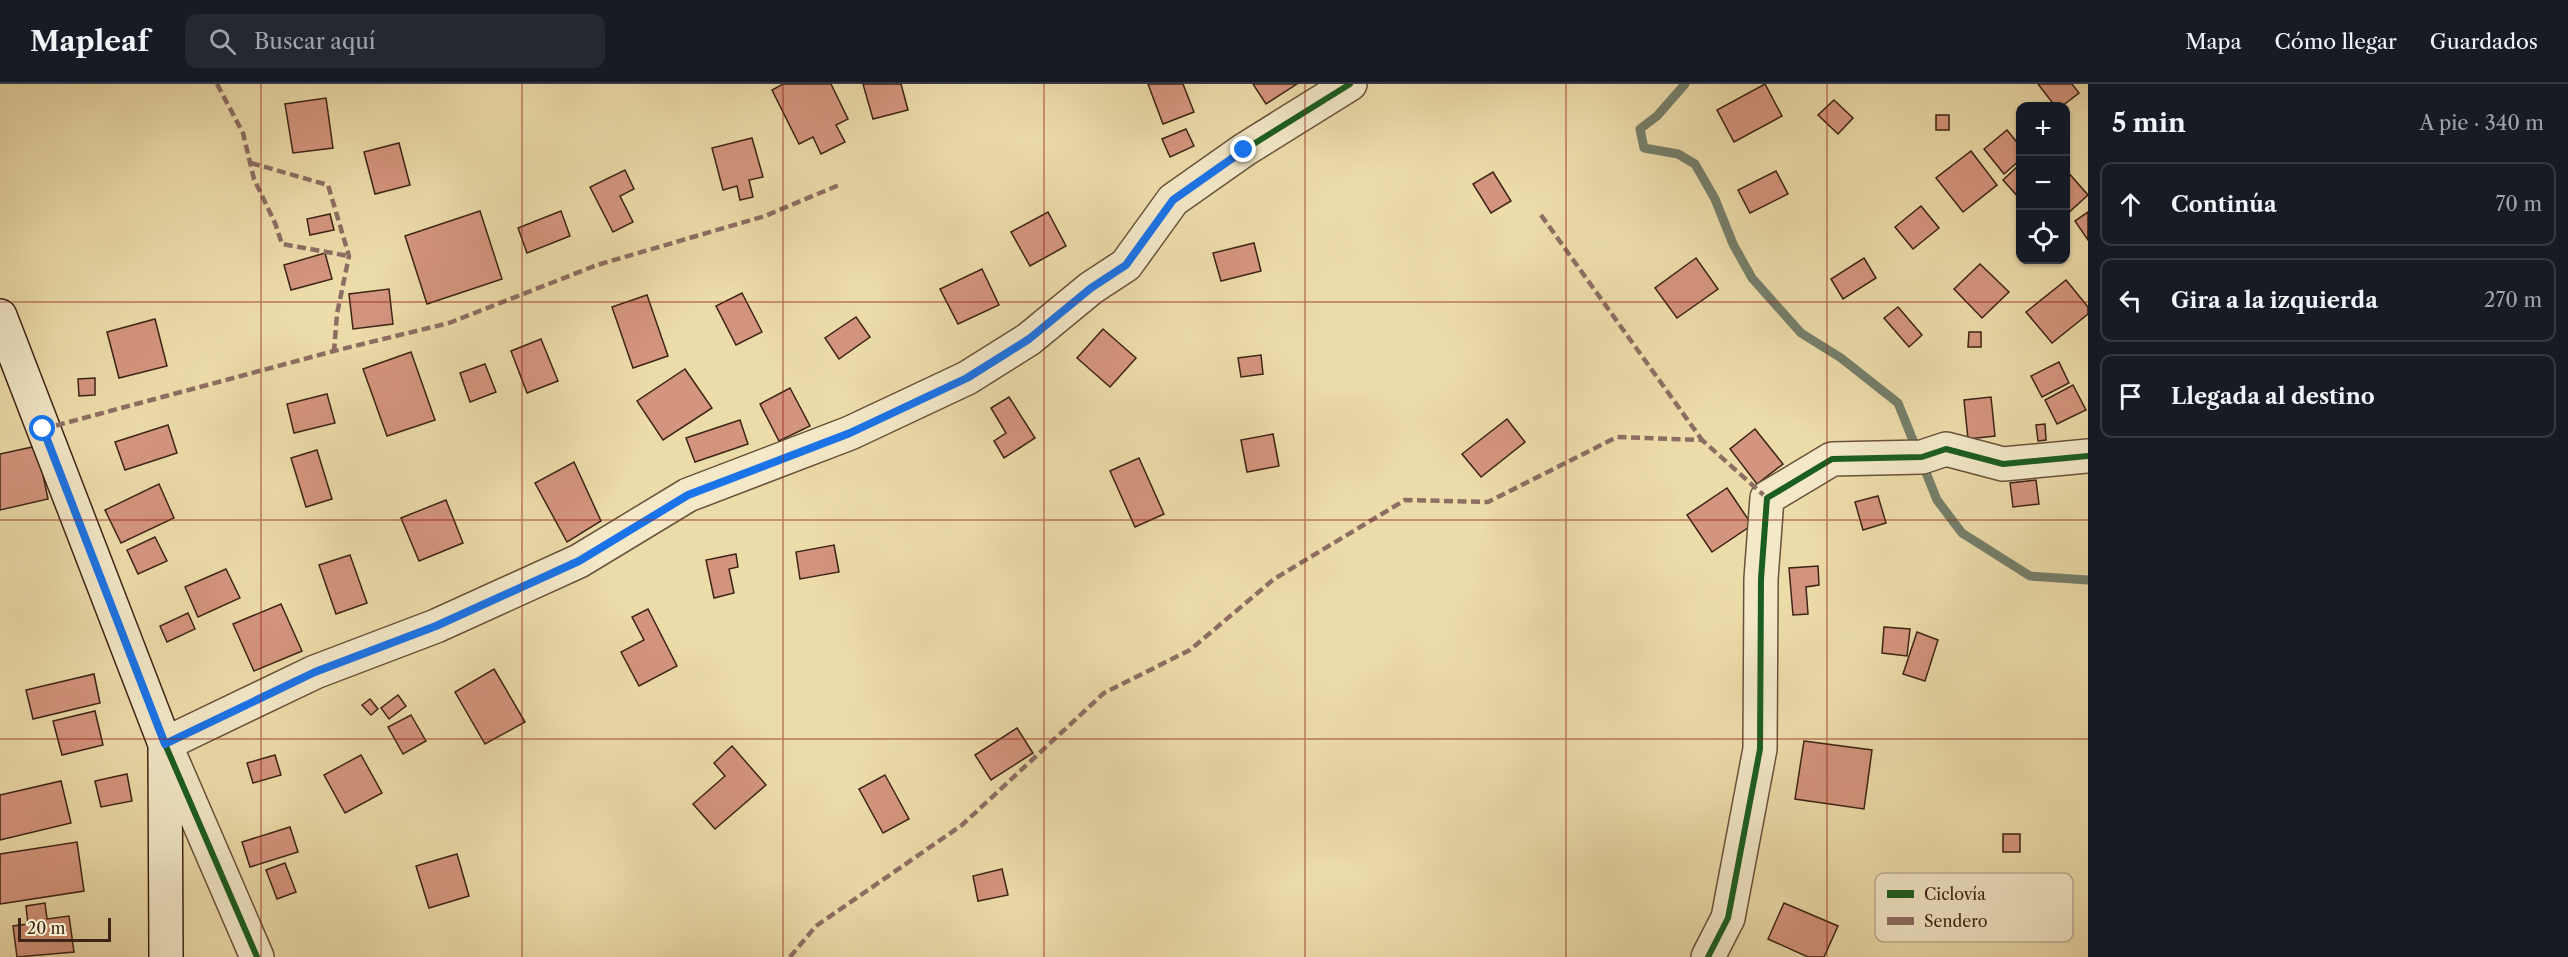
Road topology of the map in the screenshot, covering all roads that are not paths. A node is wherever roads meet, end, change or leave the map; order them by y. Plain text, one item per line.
1 (1350, 84) edge
2 (0, 316) edge
3 (2088, 456) edge
4 (165, 744) junction
5 (165, 957) edge
6 (257, 957) edge
7 (1708, 957) edge

1 - 4 street
2 - 4 street
3 - 7 street
4 - 5 street
4 - 6 street

